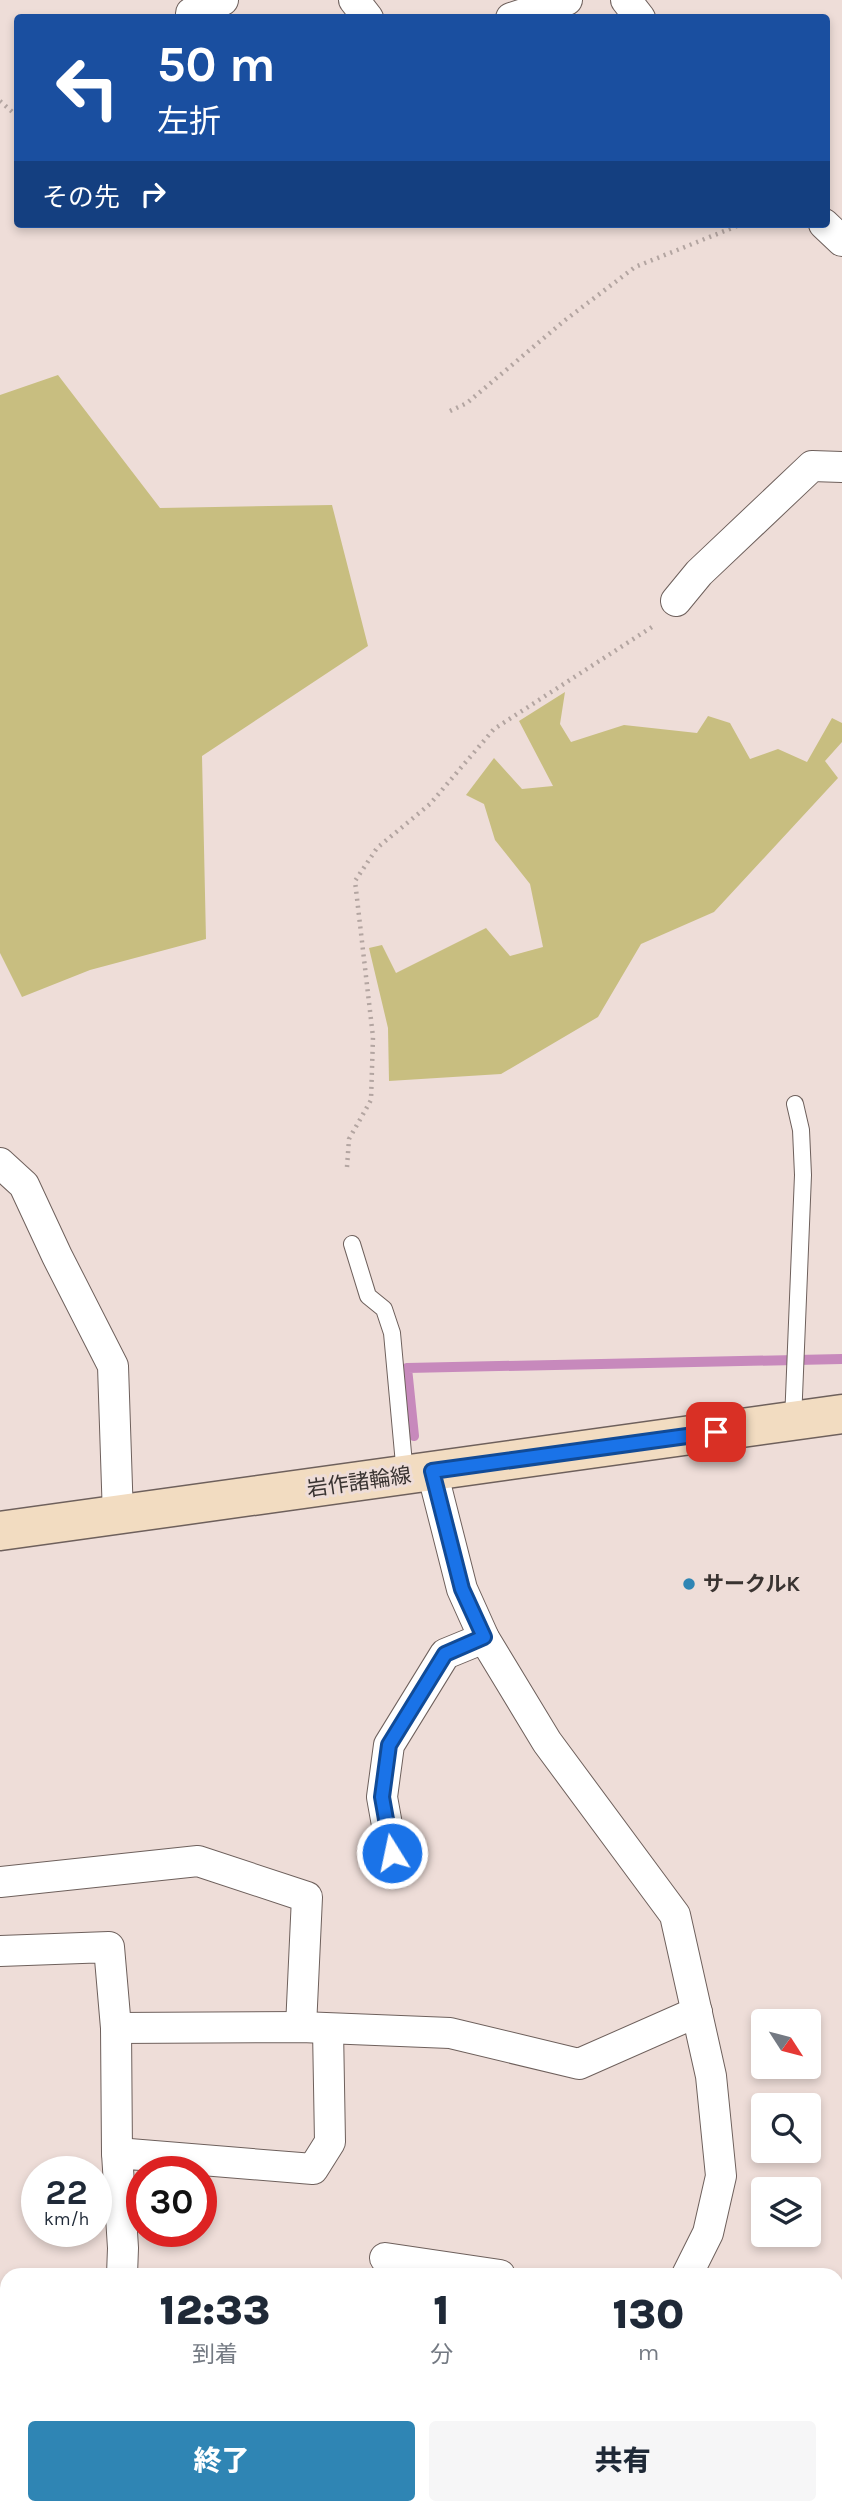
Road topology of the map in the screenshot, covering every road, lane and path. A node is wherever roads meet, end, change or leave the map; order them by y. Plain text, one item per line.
1 (223, 0) edge
2 (354, 0) edge
3 (567, 0) edge
4 (626, 0) edge
5 (191, 14) edge
6 (365, 14) edge
7 (523, 14) edge
8 (637, 14) edge
9 (0, 101) edge
10 (14, 113) edge
11 (732, 228) edge
12 (828, 228) edge
13 (842, 241) edge
14 (450, 411) dead end
15 (841, 474) edge
16 (676, 601) joint
17 (796, 1104) dead end
18 (0, 1163) edge
19 (347, 1167) dead end
20 (352, 1244) dead end
21 (842, 1414) edge
22 (793, 1421) junction
23 (418, 1473) junction
24 (118, 1517) junction
25 (0, 1531) edge
26 (484, 1637) junction
27 (392, 1853) dead end
28 (0, 1882) edge
29 (0, 1951) edge
30 (697, 2012) junction
31 (116, 2028) junction
32 (314, 2028) junction
33 (117, 2152) junction
34 (384, 2258) dead end
35 (122, 2268) edge
36 (452, 2268) edge
37 (690, 2268) edge

1 - 5 street
2 - 6 street
3 - 7 street
4 - 8 street
9 - 10 path
11 - 14 path
12 - 13 street
15 - 16 street
16 - 19 path
17 - 22 lane
18 - 24 street
20 - 23 lane
21 - 22 main road, 岩作諸輪線
22 - 23 main road, 岩作諸輪線
23 - 24 main road, 岩作諸輪線
23 - 26 street
24 - 25 main road, 岩作諸輪線
26 - 27 street
26 - 30 street
28 - 32 street
29 - 31 street
30 - 32 street
30 - 37 street
31 - 32 street
31 - 33 street
32 - 33 street
33 - 35 street
34 - 36 street

